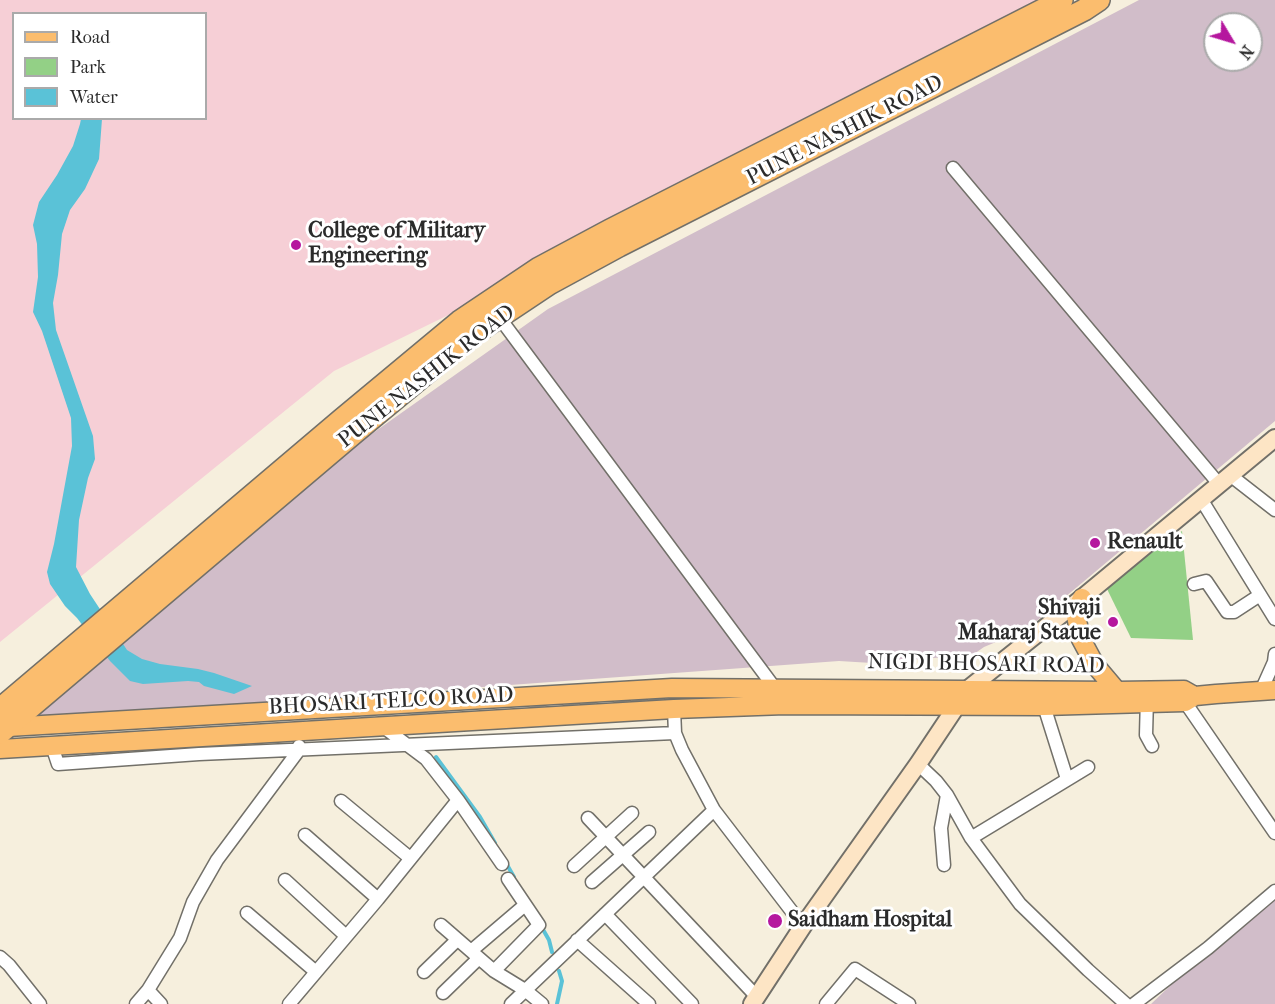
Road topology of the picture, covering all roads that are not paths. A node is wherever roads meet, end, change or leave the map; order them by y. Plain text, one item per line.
1 (1062, 0) edge
2 (1099, 0) edge
3 (953, 168) dead end
4 (494, 310) junction
5 (1275, 438) edge
6 (1224, 480) junction
7 (1201, 499) junction
8 (1275, 510) edge
9 (1194, 584) dead end
10 (1260, 595) junction
11 (1082, 598) junction
12 (1275, 619) edge
13 (1275, 654) edge
14 (1275, 661) edge
15 (775, 688) junction
16 (968, 689) junction
17 (1117, 691) junction
18 (1268, 691) edge
19 (1188, 696) junction
20 (1147, 697) junction
21 (786, 705) junction
22 (957, 706) junction
23 (1044, 706) junction
24 (674, 709) junction
25 (3, 723) edge
26 (382, 726) junction
27 (299, 731) junction
28 (675, 733) junction
29 (407, 745) junction
30 (52, 746) junction
31 (1152, 746) dead end
32 (0, 749) edge
33 (299, 750) junction
34 (918, 764) junction
35 (1088, 767) dead end
36 (1067, 779) junction
37 (947, 795) junction
38 (458, 800) junction
39 (341, 801) dead end
40 (714, 810) junction
41 (632, 813) dead end
42 (588, 818) dead end
43 (649, 832) dead end
44 (1275, 833) edge
45 (305, 836) dead end
46 (606, 838) junction
47 (971, 838) junction
48 (622, 855) junction
49 (410, 858) junction
50 (502, 864) dead end
51 (944, 865) dead end
52 (574, 866) dead end
53 (643, 877) junction
54 (508, 879) dead end
55 (285, 880) dead end
56 (592, 882) dead end
57 (1275, 891) edge
58 (378, 899) junction
59 (525, 905) junction
60 (247, 913) dead end
61 (605, 914) junction
62 (441, 925) dead end
63 (803, 926) junction
64 (346, 936) junction
65 (457, 940) junction
66 (577, 940) junction
67 (475, 955) junction
68 (0, 957) edge
69 (494, 971) junction
70 (316, 972) junction
71 (424, 972) dead end
72 (148, 990) junction
73 (525, 990) junction
74 (443, 993) dead end
75 (755, 1000) edge
76 (40, 1004) edge
77 (136, 1004) edge
78 (161, 1004) edge
79 (289, 1004) edge
80 (511, 1004) edge
81 (542, 1004) edge
82 (649, 1004) edge
83 (692, 1004) edge
84 (826, 1004) edge
85 (909, 1004) edge
86 (1126, 1004) edge
87 (1134, 1004) edge

1 - 4 highway, PUNE NASHIK ROAD
2 - 4 highway, PUNE NASHIK ROAD
3 - 6 street
4 - 15 street
4 - 25 highway, PUNE NASHIK ROAD
5 - 6 street
6 - 7 street
6 - 8 street
7 - 10 street
7 - 11 street
9 - 10 street
10 - 12 street
11 - 16 street
11 - 17 main road
13 - 14 street
14 - 18 street
15 - 16 main road, NIGDI BHOSARI ROAD
15 - 21 street
15 - 25 main road, BHOSARI TELCO ROAD
16 - 17 main road, NIGDI BHOSARI ROAD
16 - 22 street
17 - 20 main road, NIGDI BHOSARI ROAD
18 - 19 main road, NIGDI BHOSARI ROAD
19 - 20 main road, NIGDI BHOSARI ROAD
19 - 44 street
20 - 23 main road, NIGDI BHOSARI ROAD
20 - 31 street
21 - 22 main road, NIGDI BHOSARI ROAD
21 - 24 main road, BHOSARI TELCO ROAD
22 - 23 main road, NIGDI BHOSARI ROAD
22 - 34 street
23 - 36 street
24 - 26 main road, BHOSARI TELCO ROAD
24 - 28 street
26 - 27 main road, BHOSARI TELCO ROAD
26 - 29 street
27 - 30 main road, BHOSARI TELCO ROAD
27 - 33 street
28 - 29 street
28 - 40 street
29 - 33 street
29 - 38 street
30 - 32 main road, BHOSARI TELCO ROAD
30 - 33 street
33 - 72 street
34 - 37 street
34 - 63 street
35 - 36 street
36 - 47 street
37 - 47 street
37 - 51 street
38 - 49 street
38 - 50 street
39 - 49 street
40 - 53 street
40 - 63 street
41 - 46 street
42 - 46 street
43 - 48 street
45 - 58 street
46 - 48 street
46 - 52 street
47 - 86 street
48 - 53 street
48 - 56 street
49 - 58 street
53 - 61 street
53 - 75 street
54 - 59 street
55 - 64 street
57 - 87 street
58 - 64 street
59 - 67 street
59 - 69 street
60 - 70 street
61 - 66 street
61 - 83 street
62 - 65 street
63 - 75 street
64 - 70 street
65 - 67 street
65 - 71 street
66 - 73 street
66 - 82 street
67 - 69 street
67 - 74 street
68 - 76 street
69 - 73 street
70 - 79 street
72 - 77 street
72 - 78 street
73 - 80 street
73 - 81 street
84 - 85 street

